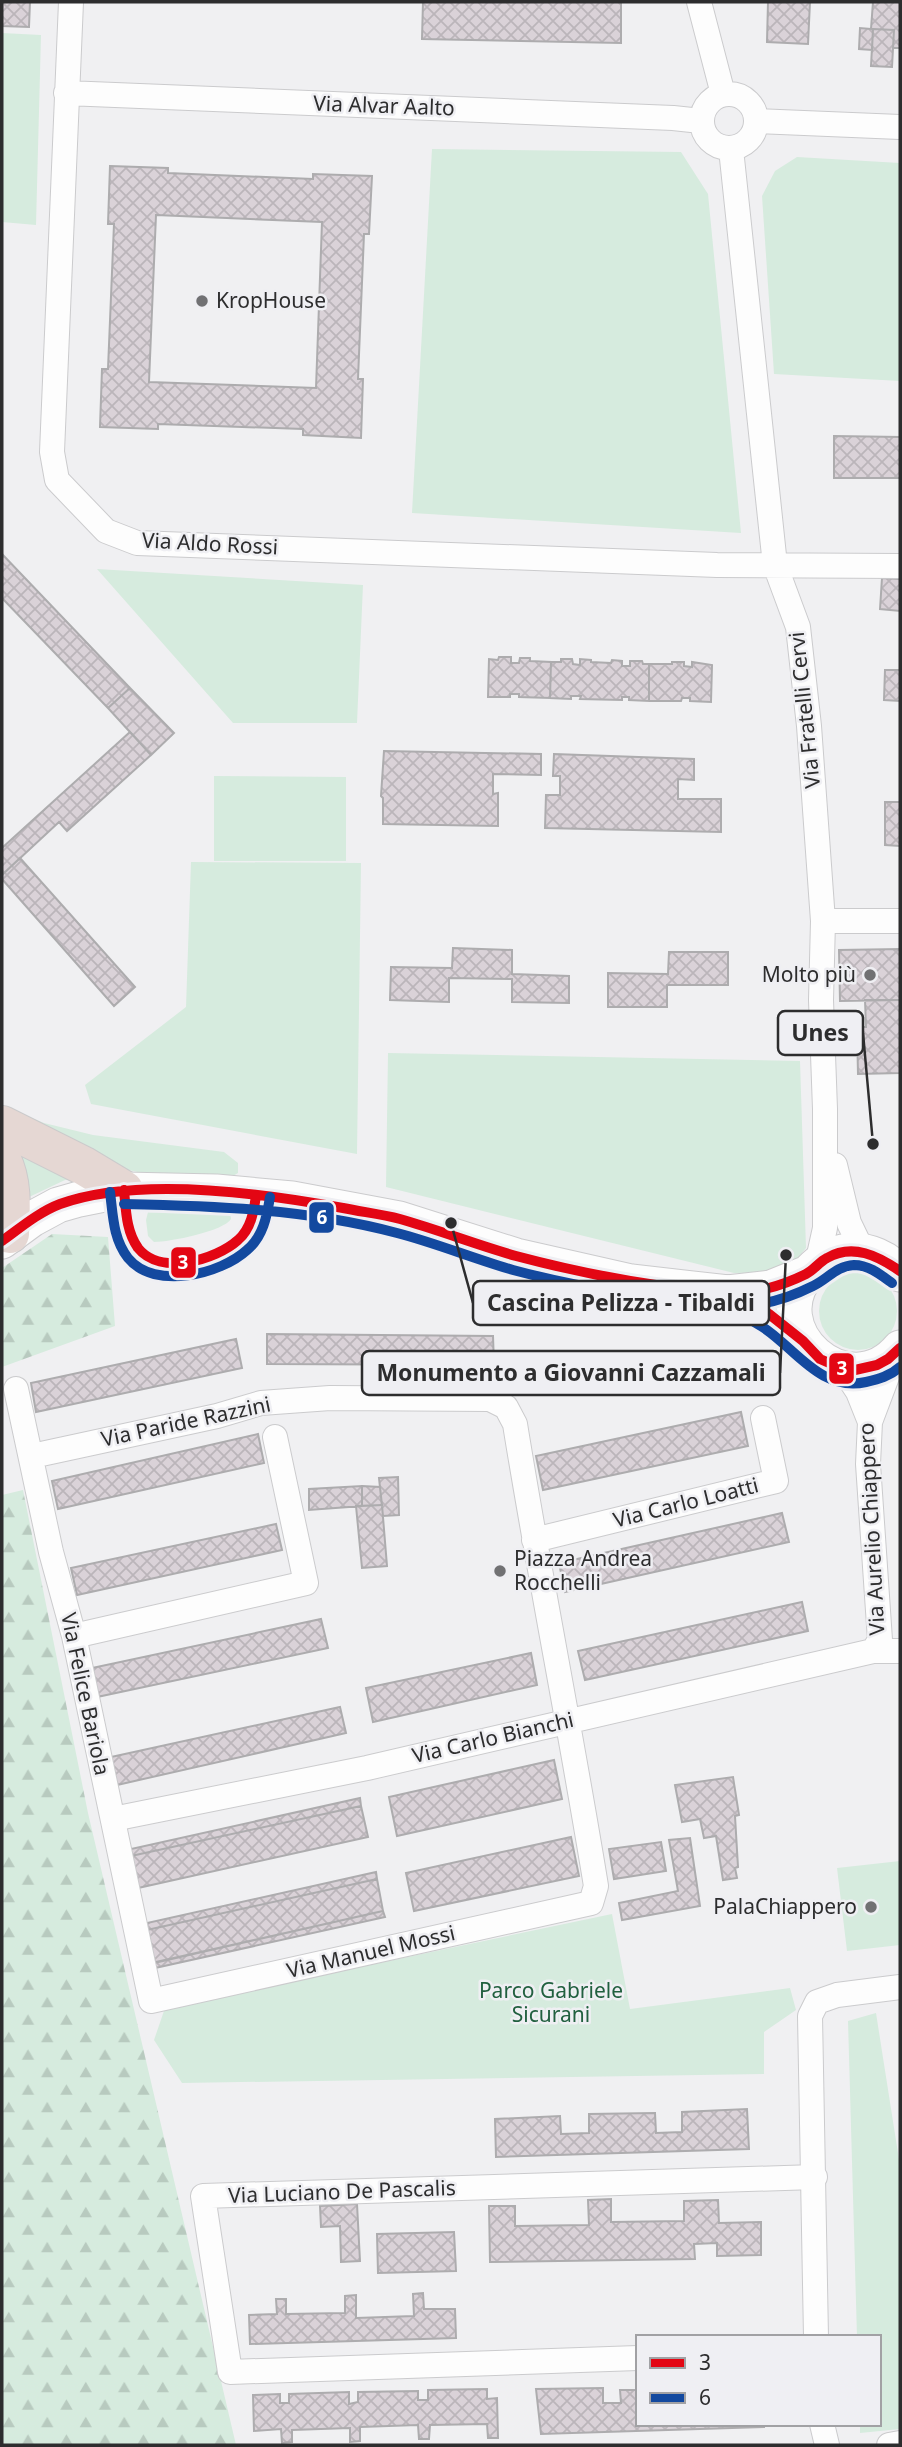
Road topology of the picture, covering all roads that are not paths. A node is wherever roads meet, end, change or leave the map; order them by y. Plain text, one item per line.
1 (71, 2) edge
2 (699, 2) edge
3 (66, 93) junction
4 (723, 94) junction
5 (701, 121) junction
6 (756, 121) junction
7 (900, 127) edge
8 (732, 149) junction
9 (775, 565) junction
10 (900, 566) edge
11 (823, 921) junction
12 (900, 921) edge
13 (825, 1109) junction
14 (2, 1125) edge
15 (2, 1160) edge
16 (124, 1190) junction
17 (4, 1234) edge
18 (863, 1252) junction
19 (812, 1269) junction
20 (899, 1271) edge
21 (728, 1293) junction
22 (803, 1340) junction
23 (898, 1350) edge
24 (843, 1369) junction
25 (16, 1389) dead end
26 (763, 1418) dead end
27 (870, 1422) junction
28 (275, 1437) dead end
29 (32, 1456) junction
30 (534, 1540) junction
31 (74, 1636) junction
32 (873, 1651) junction
33 (900, 1651) edge
34 (569, 1720) junction
35 (113, 1819) junction
36 (900, 1987) edge
37 (151, 2001) joint
38 (815, 2177) junction
39 (816, 2335) edge
40 (636, 2358) edge
41 (822, 2426) edge
42 (900, 2443) edge
43 (827, 2445) edge
44 (889, 2445) edge

1 - 3 street, Via Aldo Rossi
2 - 4 street
3 - 5 street, Via Alvar Aalto
3 - 9 street, Via Aldo Rossi
4 - 5 street
4 - 6 street
5 - 8 street
6 - 7 street
6 - 8 street
8 - 9 street, Via Fratelli Cervi
9 - 10 street, Via Aldo Rossi
9 - 11 street, Via Fratelli Cervi
11 - 12 street
11 - 13 street, Via Fratelli Cervi
13 - 18 street, Via Fratelli Cervi
13 - 19 street, Via Fratelli Cervi
14 - 16 highway
15 - 17 highway
16 - 17 street
16 - 21 street
18 - 19 street
18 - 20 street
19 - 21 street
19 - 22 street
21 - 22 street
22 - 24 street
23 - 24 street
23 - 27 street
24 - 27 street, Via Aurelio Chiappero
25 - 29 street, Via Felice Bariola
26 - 30 street, Via Carlo Loatti
27 - 32 street, Via Aurelio Chiappero
28 - 31 street
29 - 30 street, Via Paride Razzini
29 - 31 street, Via Felice Bariola
30 - 34 street
31 - 35 street, Via Felice Bariola
32 - 33 street, Via Carlo Bianchi
32 - 34 street, Via Carlo Bianchi
34 - 35 street, Via Carlo Bianchi
34 - 37 street, Via Manuel Mossi
35 - 37 street, Via Felice Bariola
36 - 38 street
38 - 39 street
38 - 40 street, Via Luciano De Pascalis
41 - 43 street
42 - 44 street

